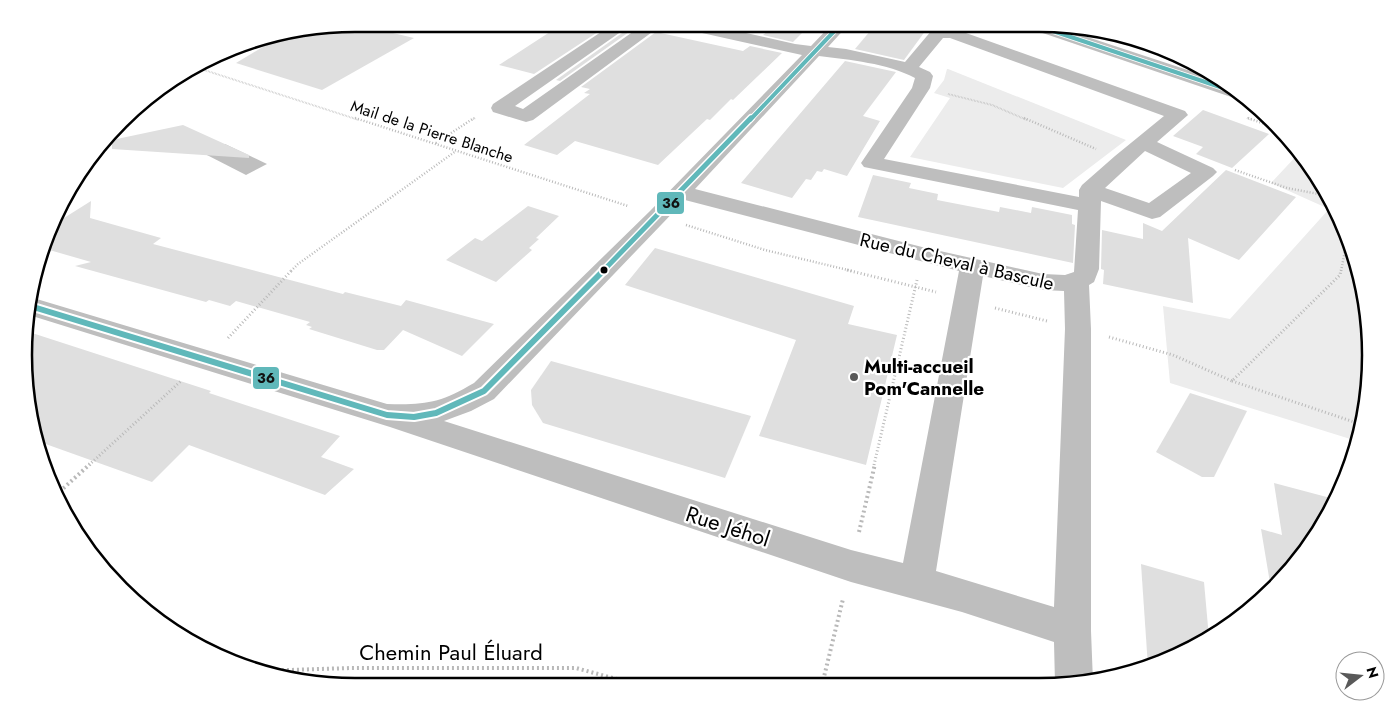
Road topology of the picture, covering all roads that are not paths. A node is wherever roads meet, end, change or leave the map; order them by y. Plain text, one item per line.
1 (612, 32) edge
2 (644, 32) edge
3 (720, 32) edge
4 (833, 32) edge
5 (1056, 33) edge
6 (815, 51) junction
7 (909, 68) junction
8 (1218, 86) edge
9 (1144, 143) junction
10 (680, 192) junction
11 (1089, 198) junction
12 (972, 266) junction
13 (1076, 282) junction
14 (36, 308) edge
15 (387, 415) junction
16 (917, 582) junction
17 (1072, 631) junction
18 (1074, 677) edge

1 - 2 street
3 - 6 street
4 - 6 street
5 - 8 street
6 - 7 street
6 - 10 street
7 - 9 street
7 - 11 street
9 - 11 street
9 - 11 street
10 - 12 street, Rue du Cheval à Bascule
10 - 15 street
11 - 13 street
12 - 13 street, Rue du Cheval à Bascule
12 - 16 street
13 - 17 street, Rue du Cheval à Bascule
14 - 15 street
15 - 16 street, Rue Jéhol
16 - 17 street, Rue Jéhol
17 - 18 street, Rue du Cheval à Bascule

